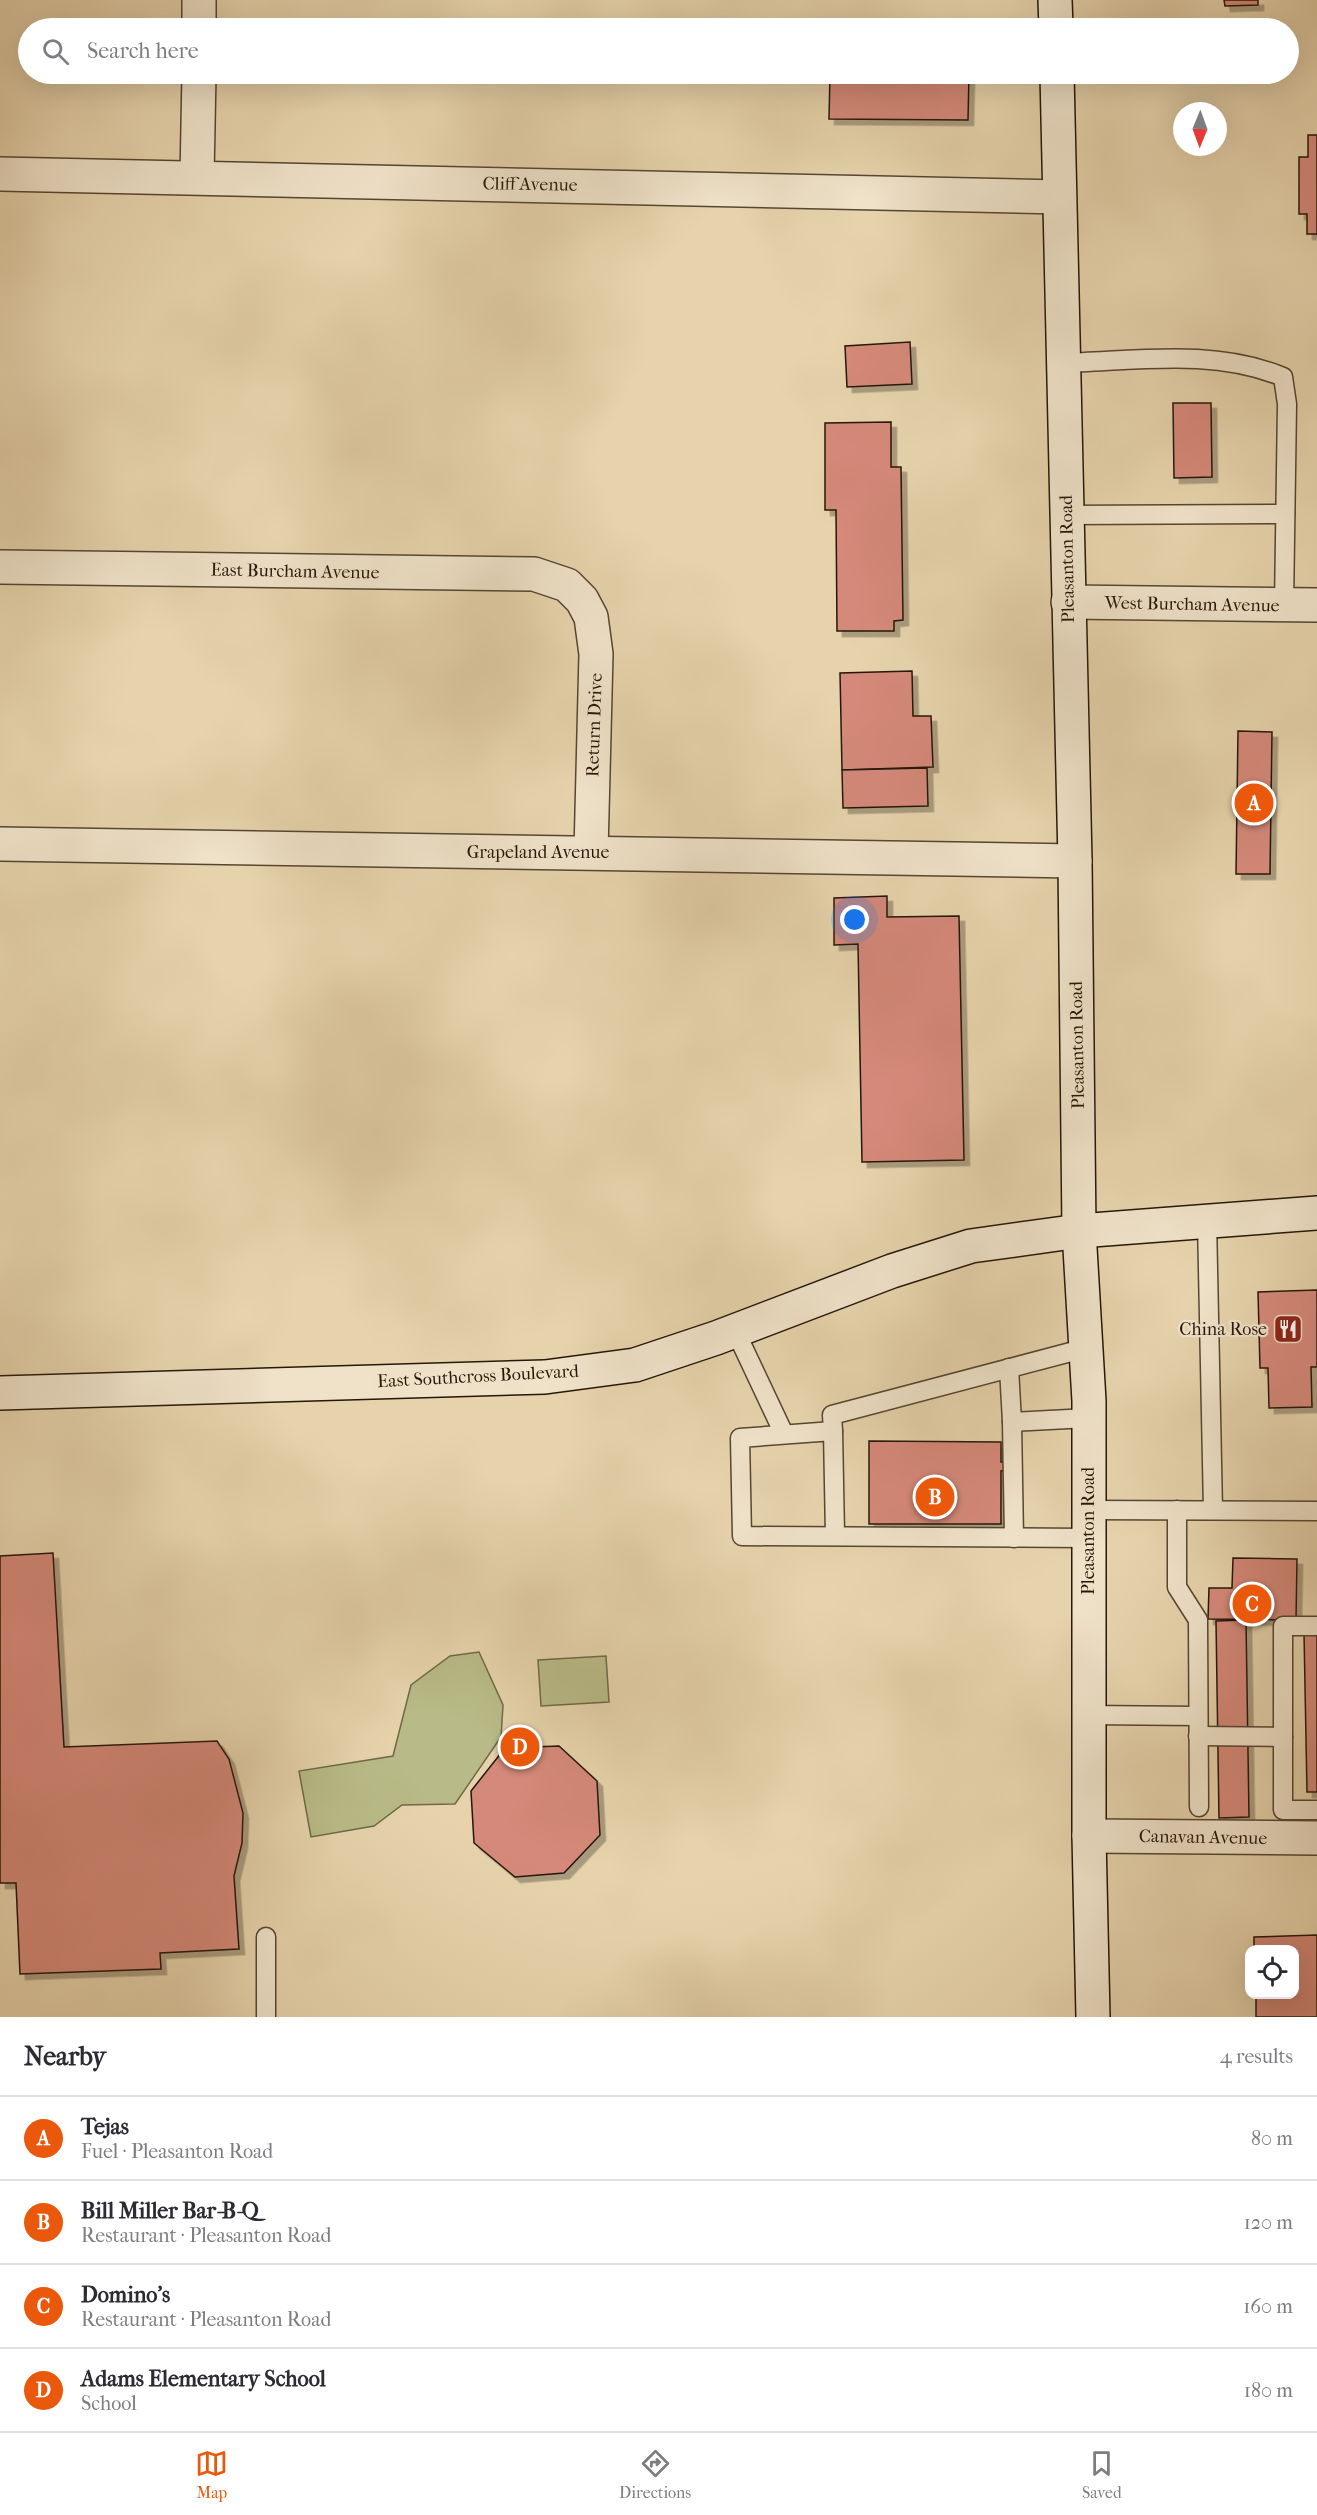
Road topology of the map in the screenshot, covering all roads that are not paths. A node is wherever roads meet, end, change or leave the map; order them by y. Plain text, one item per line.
1 (199, 0) edge
2 (1055, 0) edge
3 (199, 18) edge
4 (1056, 18) edge
5 (199, 84) edge
6 (1057, 84) edge
7 (0, 174) edge
8 (198, 177) junction
9 (1059, 197) junction
10 (1063, 363) junction
11 (1285, 514) junction
12 (1066, 515) junction
13 (0, 567) edge
14 (582, 600) joint
15 (1068, 602) junction
16 (1284, 605) junction
17 (1317, 605) edge
18 (0, 844) edge
19 (591, 852) junction
20 (1075, 861) junction
21 (1317, 1213) edge
22 (1207, 1221) junction
23 (1079, 1231) junction
24 (735, 1330) junction
25 (1086, 1348) junction
26 (1009, 1368) junction
27 (0, 1393) edge
28 (1088, 1418) junction
29 (1012, 1422) junction
30 (833, 1431) junction
31 (784, 1434) junction
32 (1177, 1510) junction
33 (1213, 1510) junction
34 (1317, 1511) edge
35 (1089, 1524) junction
36 (835, 1535) junction
37 (1014, 1538) junction
38 (1317, 1626) edge
39 (1088, 1715) junction
40 (1198, 1716) junction
41 (1198, 1736) junction
42 (1283, 1737) junction
43 (1199, 1807) dead end
44 (1317, 1810) edge
45 (1089, 1836) junction
46 (1317, 1838) edge
47 (266, 1936) dead end
48 (266, 2017) edge
49 (1093, 2017) edge

1 - 3 street
2 - 4 street
5 - 8 street
6 - 9 street, Pleasanton Road
7 - 8 street, Cliff Avenue
8 - 9 street, Cliff Avenue
9 - 10 street, Pleasanton Road
10 - 11 lane
10 - 12 street, Pleasanton Road
11 - 12 lane
11 - 16 lane
12 - 15 street, Pleasanton Road
13 - 14 street, East Burcham Avenue
14 - 19 street, Return Drive
15 - 16 street, West Burcham Avenue
15 - 20 street, Pleasanton Road
16 - 17 street, West Burcham Avenue
18 - 19 street, Grapeland Avenue
19 - 20 street, Grapeland Avenue
20 - 23 street, Pleasanton Road
21 - 22 street, East Southcross Boulevard
22 - 23 street, East Southcross Boulevard
22 - 33 lane
23 - 24 street, East Southcross Boulevard
23 - 25 street, Pleasanton Road
24 - 27 street, East Southcross Boulevard
24 - 31 lane
25 - 26 lane
25 - 28 street, Pleasanton Road
26 - 29 lane
26 - 30 lane
28 - 29 lane
28 - 35 street, Pleasanton Road
29 - 37 lane
30 - 31 lane
30 - 36 lane
31 - 36 lane
32 - 33 lane
32 - 35 lane
32 - 40 lane
33 - 34 lane
35 - 37 lane
35 - 39 street, Pleasanton Road
36 - 37 lane
38 - 42 lane
39 - 40 lane
39 - 45 street, Pleasanton Road
40 - 41 lane
41 - 42 lane
41 - 43 lane
42 - 44 lane
45 - 46 street, Canavan Avenue
45 - 49 street, Pleasanton Road
47 - 48 lane

